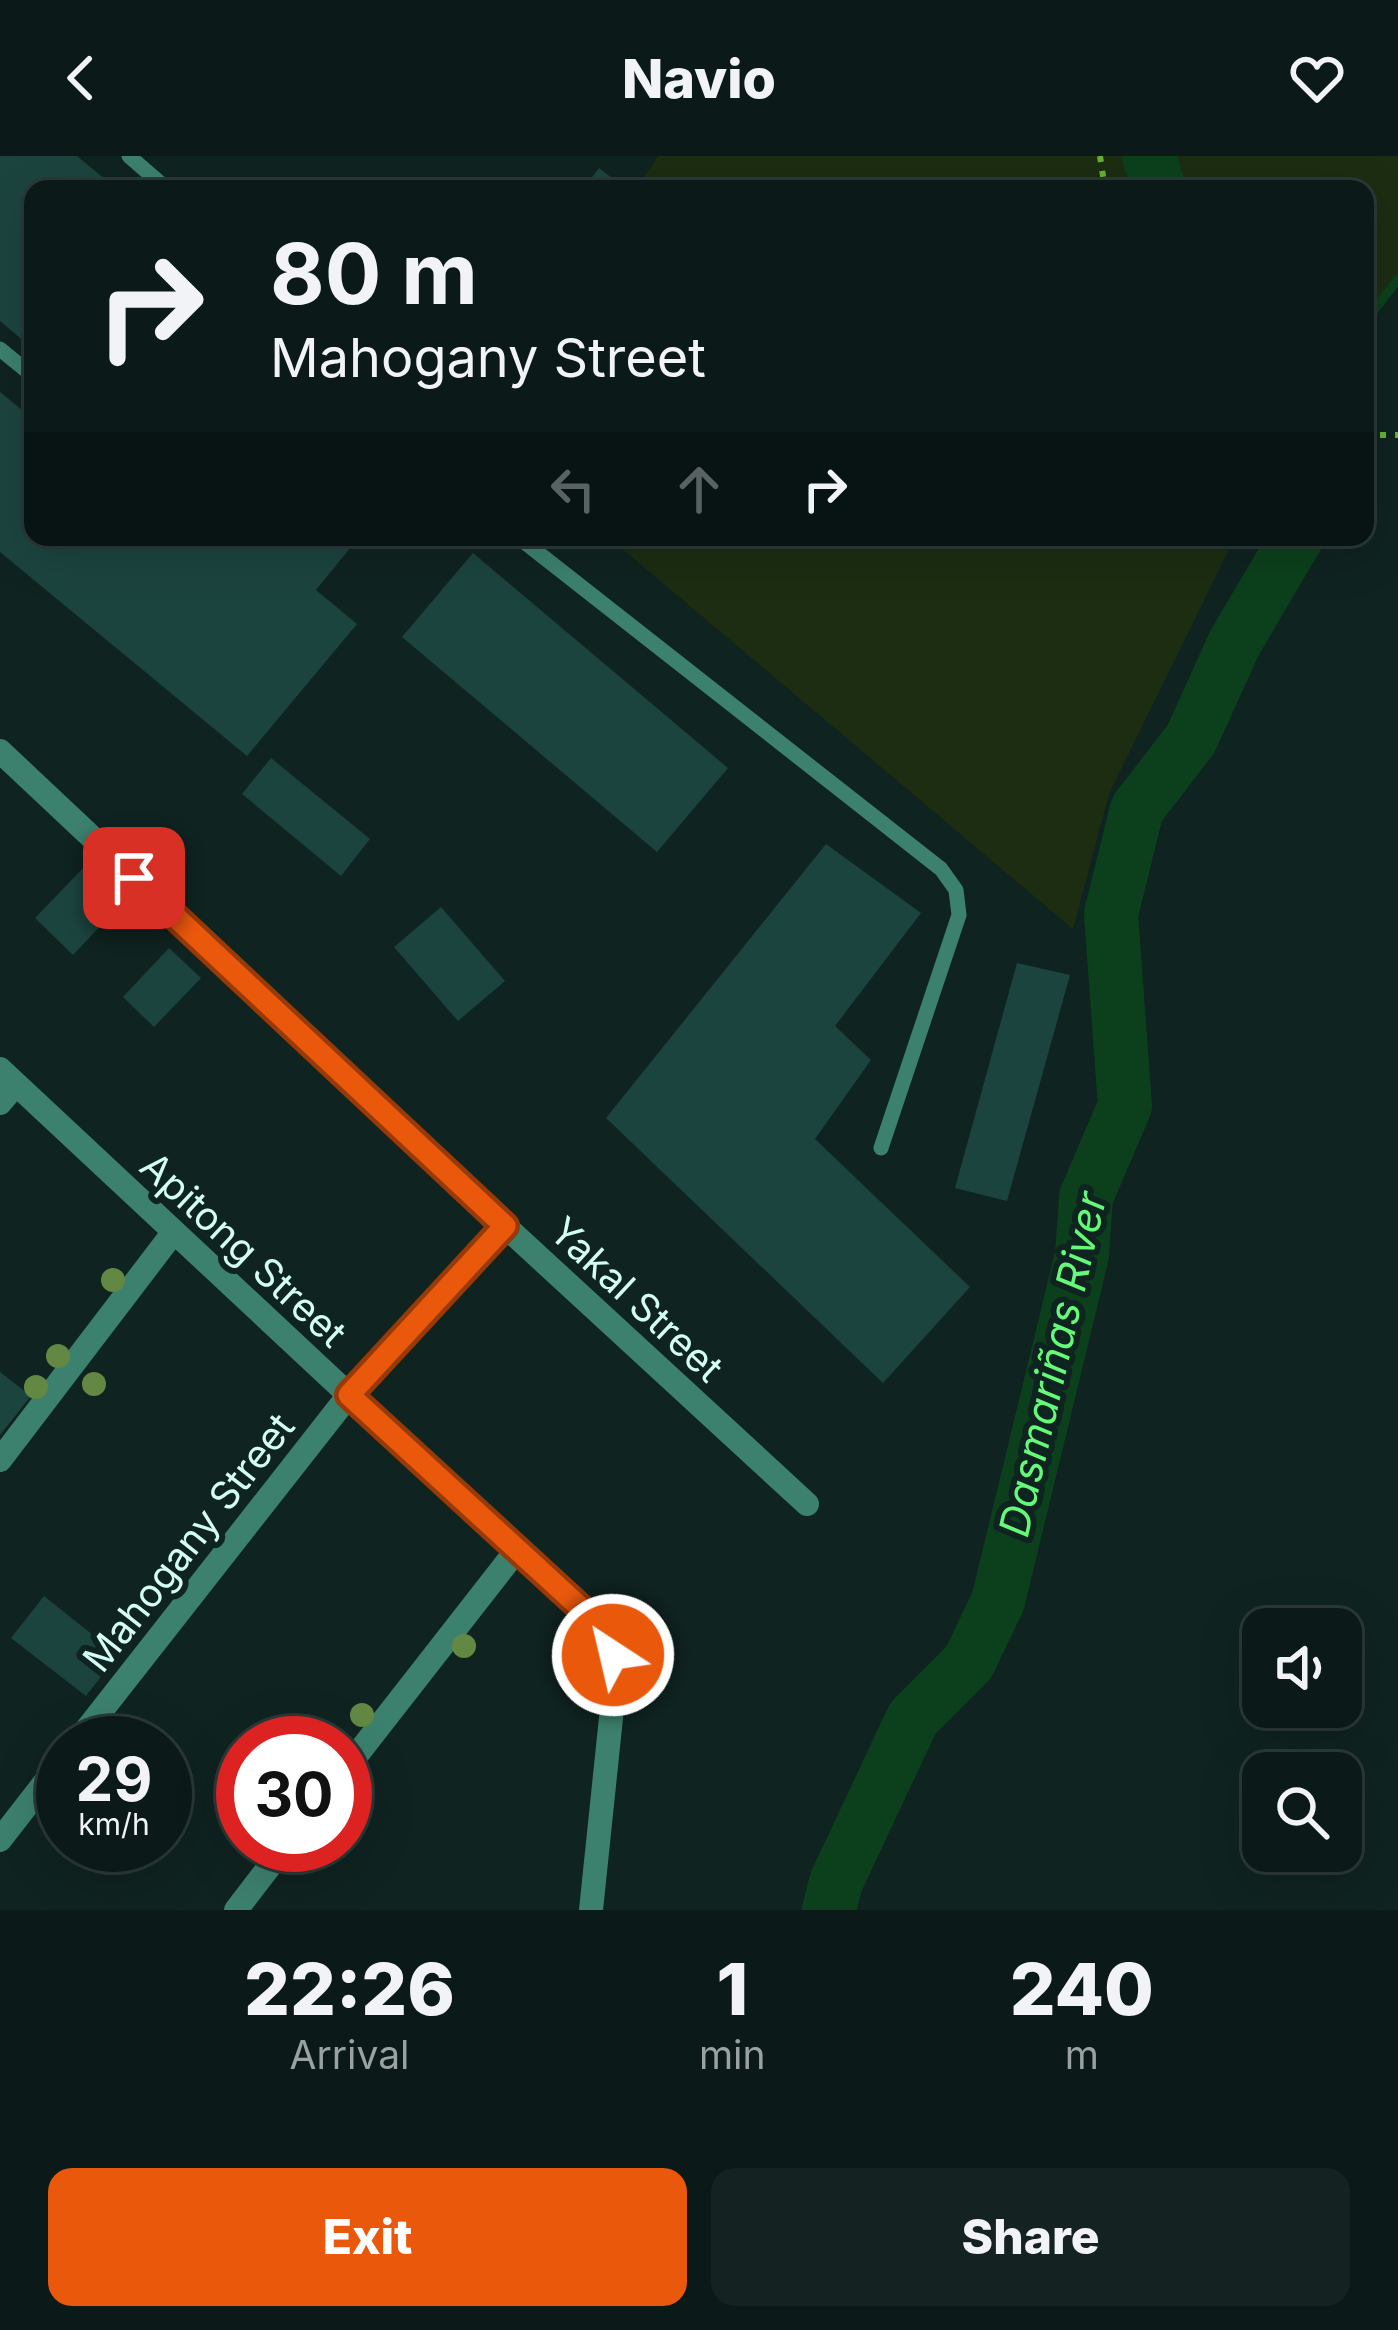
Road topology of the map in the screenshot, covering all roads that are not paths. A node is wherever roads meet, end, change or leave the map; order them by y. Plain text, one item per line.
1 (129, 156) edge
2 (157, 180) edge
3 (0, 349) edge
4 (24, 369) edge
5 (529, 546) edge
6 (0, 751) edge
7 (5, 1085) edge
8 (881, 1148) dead end
9 (505, 1226) junction
10 (173, 1233) junction
11 (349, 1395) junction
12 (0, 1460) edge
13 (807, 1504) dead end
14 (516, 1551) junction
15 (97, 1716) edge
16 (372, 1735) edge
17 (36, 1794) edge
18 (0, 1840) edge
19 (265, 1872) edge
20 (236, 1910) edge
21 (591, 1910) edge

1 - 2 lane
3 - 4 lane
5 - 8 lane
6 - 9 street, Yakal Street
7 - 10 street, Apitong Street
9 - 11 street, Mahogany Street
9 - 13 street, Yakal Street
10 - 11 street, Apitong Street
10 - 12 street
11 - 14 street, Apitong Street
11 - 15 street, Mahogany Street
14 - 16 street
14 - 21 street, Apitong Street
17 - 18 street
19 - 20 street

